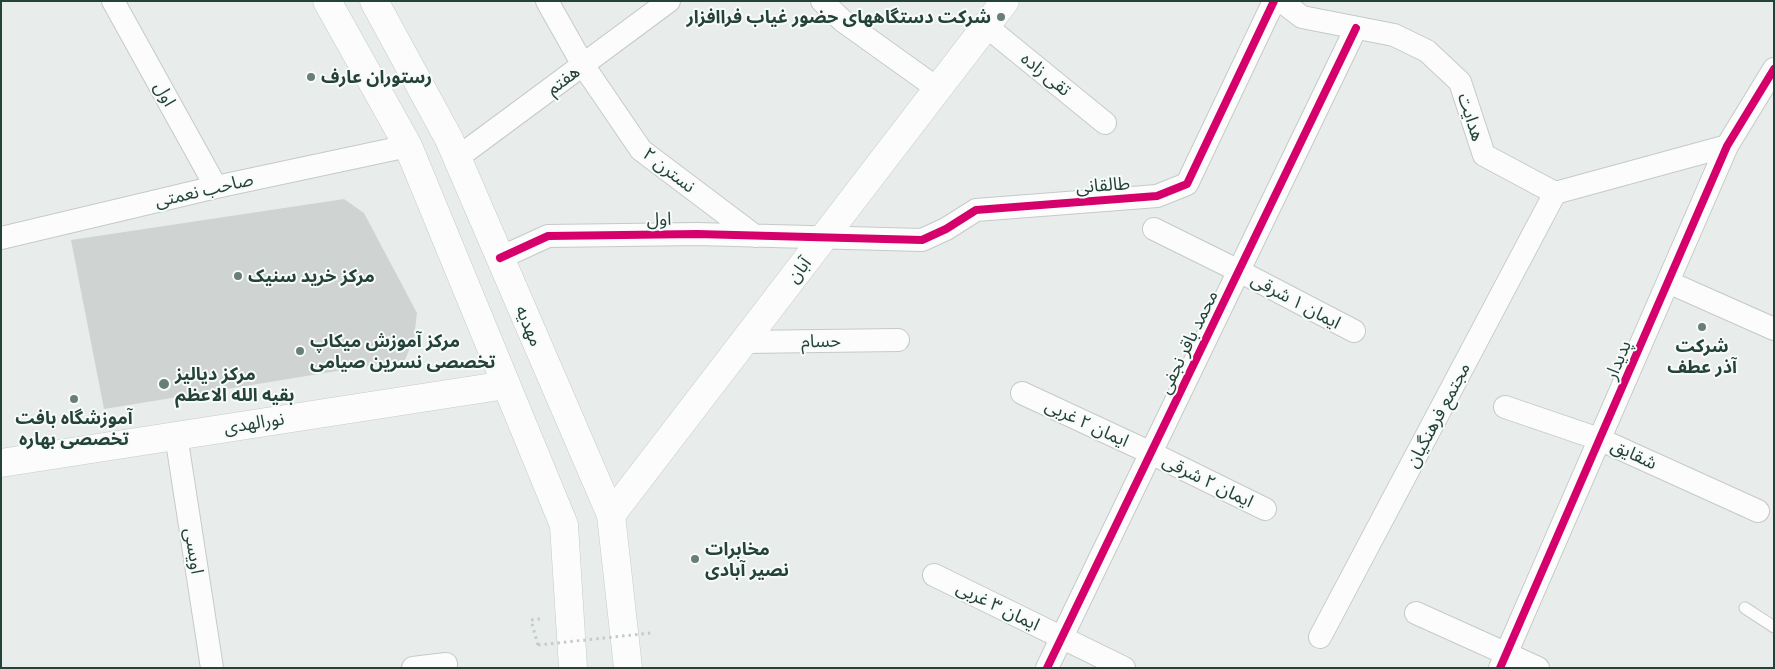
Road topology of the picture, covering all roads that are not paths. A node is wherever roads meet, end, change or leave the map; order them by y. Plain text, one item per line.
1 (113, 1) edge
2 (327, 1) edge
3 (374, 1) edge
4 (547, 1) edge
5 (670, 1) edge
6 (822, 1) edge
7 (1005, 1) edge
8 (1274, 1) edge
9 (1281, 1) edge
10 (986, 26) junction
11 (1356, 28) junction
12 (583, 65) junction
13 (1774, 69) edge
14 (938, 89) junction
15 (1106, 123) dead end
16 (408, 146) junction
17 (1727, 146) junction
18 (457, 158) junction
19 (216, 187) junction
20 (1556, 193) junction
21 (1154, 229) dead end
22 (754, 236) junction
23 (1, 238) edge
24 (824, 238) junction
25 (500, 258) junction
26 (1239, 271) junction
27 (1668, 282) junction
28 (1774, 329) edge
29 (1354, 331) dead end
30 (898, 340) dead end
31 (744, 342) junction
32 (506, 385) junction
33 (1022, 393) dead end
34 (1505, 407) dead end
35 (176, 435) junction
36 (1600, 439) junction
37 (1152, 453) junction
38 (1, 462) edge
39 (1265, 509) dead end
40 (1758, 511) dead end
41 (611, 515) junction
42 (934, 575) dead end
43 (1744, 608) dead end
44 (1416, 613) dead end
45 (1774, 627) edge
46 (1320, 637) dead end
47 (1062, 638) junction
48 (1503, 660) edge
49 (446, 664) dead end
50 (212, 668) edge
51 (413, 668) edge
52 (573, 668) edge
53 (628, 668) edge
54 (1047, 668) edge
55 (1124, 668) edge
56 (1538, 668) edge

1 - 19 street, اول
2 - 16 main road
3 - 18 main road, مهدیه
4 - 12 street, نسترن ۲
5 - 12 street, هفتم
6 - 14 street
7 - 10 main road, آبان
8 - 24 street, طالقانی
9 - 11 street, هدایت
10 - 14 main road, آبان
10 - 15 street, تقی زاده
11 - 20 street, هدایت
11 - 26 street, محمد باقر نجفی
12 - 18 street, هفتم
12 - 22 street, نسترن ۲
13 - 17 street, پدیدار
14 - 24 main road, آبان
16 - 19 street, صاحب نعمتی
16 - 32 main road
17 - 20 street
17 - 27 street, پدیدار
18 - 25 main road, مهدیه
19 - 23 street, صاحب نعمتی
20 - 46 street, مجتمع فرهنگیان
21 - 26 street, ایمان ۱ شرقی
22 - 24 street, اول
22 - 25 street, اول
24 - 31 main road, آبان
25 - 41 main road, مهدیه
26 - 29 street, ایمان ۱ شرقی
26 - 37 street, محمد باقر نجفی
27 - 28 street
27 - 36 street, پدیدار
30 - 31 street, حسام
31 - 41 main road, آبان
32 - 35 main road, نورالهدی
32 - 52 main road
33 - 37 street, ایمان ۲ غربی
34 - 36 street, شقایق
35 - 38 main road, نورالهدی
35 - 50 street, اویسی
36 - 40 street, شقایق
36 - 48 street, پدیدار
37 - 39 street, ایمان ۲ شرقی
37 - 47 street, محمد باقر نجفی
41 - 53 main road, مهدیه
42 - 47 street, ایمان ۳ غربی
43 - 45 lane
44 - 48 street
47 - 54 street, محمد باقر نجفی
47 - 55 street, ایمان ۳ غربی
48 - 56 street
49 - 51 street

